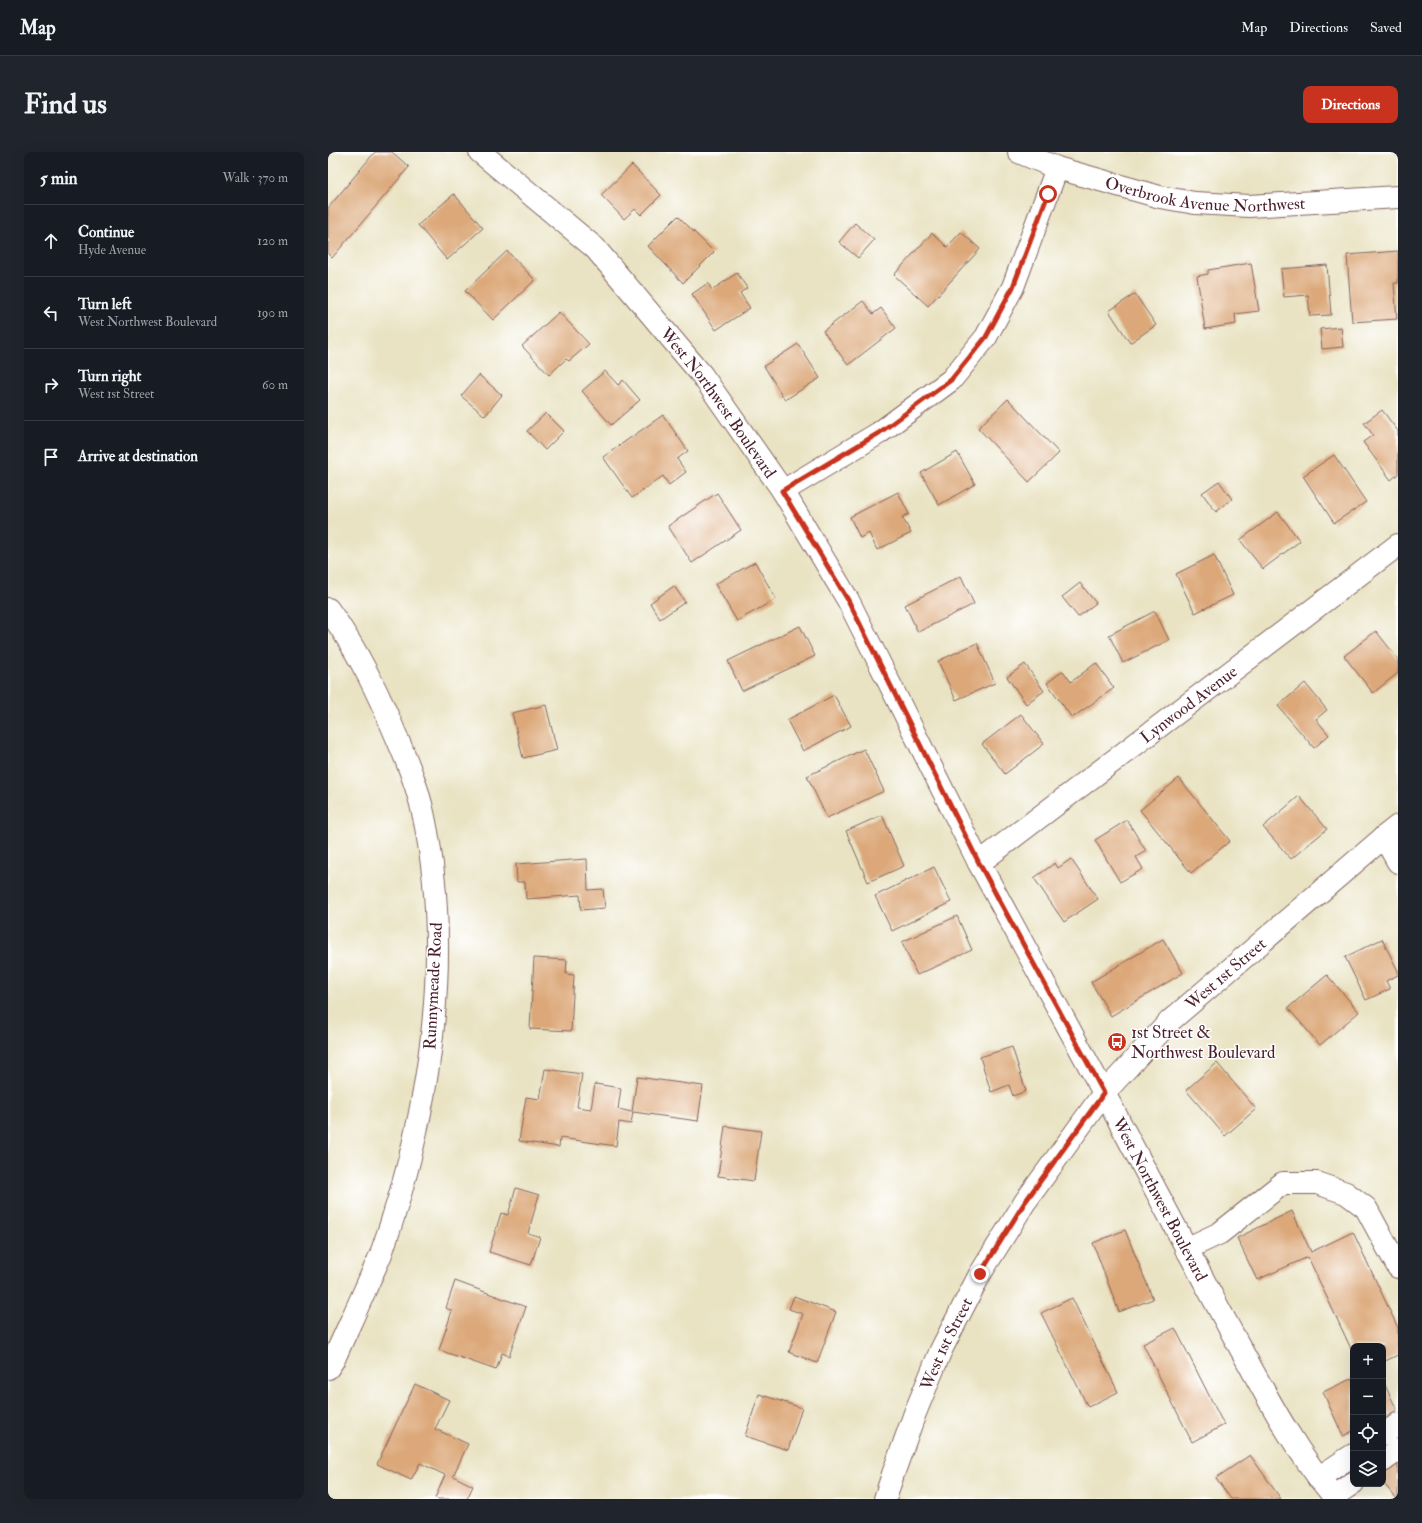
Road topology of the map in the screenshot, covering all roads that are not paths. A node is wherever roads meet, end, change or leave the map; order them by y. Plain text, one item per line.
1 (480, 152) edge
2 (1018, 152) edge
3 (1057, 168) junction
4 (1398, 197) edge
5 (782, 491) junction
6 (1398, 545) edge
7 (328, 609) edge
8 (1391, 832) edge
9 (1398, 862) edge
10 (979, 863) junction
11 (1104, 1093) junction
12 (1186, 1249) junction
13 (1398, 1267) edge
14 (328, 1368) edge
15 (1398, 1424) edge
16 (1386, 1433) edge
17 (1398, 1450) edge
18 (1350, 1457) edge
19 (1386, 1459) edge
20 (1318, 1478) junction
21 (1350, 1486) edge
22 (1335, 1498) edge
23 (885, 1499) edge

1 - 5 street, West Northwest Boulevard
2 - 3 street, Overbrook Avenue Northwest
3 - 4 street, Overbrook Avenue Northwest
3 - 5 street
5 - 10 street, West Northwest Boulevard
6 - 10 street, Lynwood Avenue
7 - 14 street, Runnymeade Road
8 - 9 street
8 - 11 street, West 1st Street
10 - 11 street, West Northwest Boulevard
11 - 12 street, West Northwest Boulevard
11 - 23 street, West 1st Street
12 - 13 street
12 - 20 street, West Northwest Boulevard
15 - 16 street
17 - 19 street
18 - 20 street
20 - 22 street, West Northwest Boulevard
21 - 22 street

